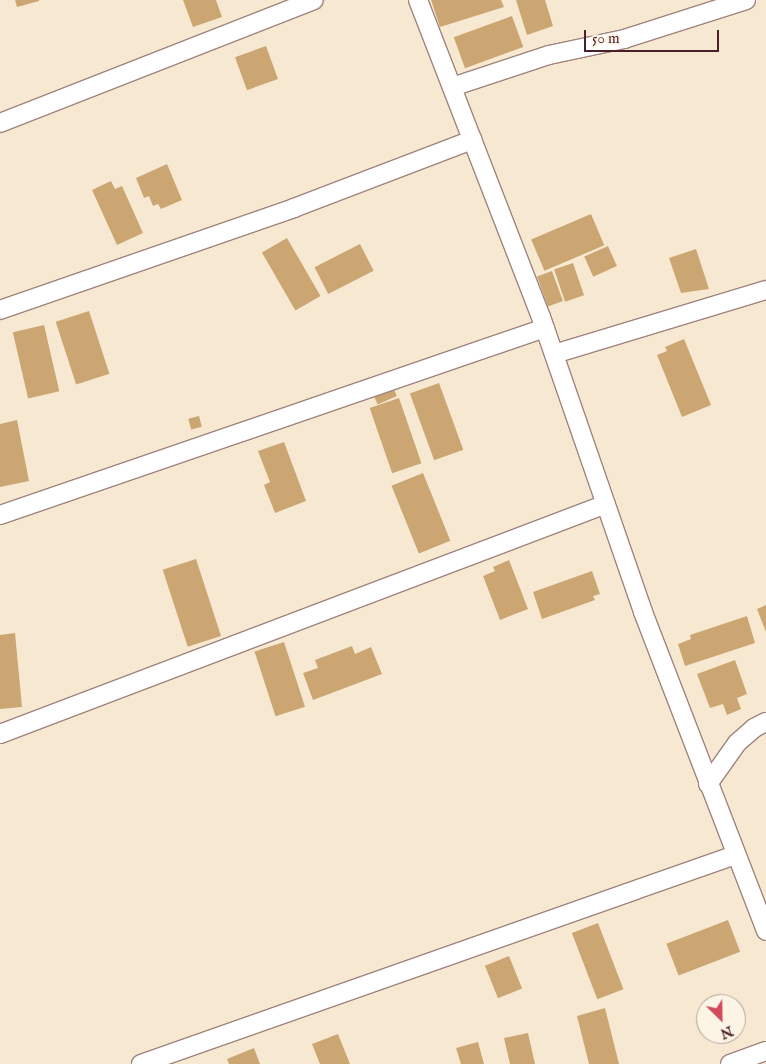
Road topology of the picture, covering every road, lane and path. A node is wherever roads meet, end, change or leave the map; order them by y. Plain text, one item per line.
1 (314, 0) edge
2 (418, 0) edge
3 (746, 0) edge
4 (452, 87) junction
5 (0, 122) edge
6 (472, 140) junction
7 (766, 290) edge
8 (0, 310) edge
9 (544, 328) junction
10 (554, 354) junction
11 (606, 504) junction
12 (0, 515) edge
13 (766, 722) edge
14 (0, 734) edge
15 (708, 784) junction
16 (735, 856) junction
17 (765, 924) edge
18 (766, 1050) edge
19 (141, 1064) edge
20 (730, 1064) edge

1 - 5 street
2 - 4 street
3 - 4 street
4 - 6 street
6 - 8 street
6 - 9 street
7 - 10 street
9 - 10 street
9 - 12 street
10 - 11 street
11 - 14 street
11 - 15 street
13 - 15 street
15 - 16 street
16 - 17 street
16 - 19 street
18 - 20 street

